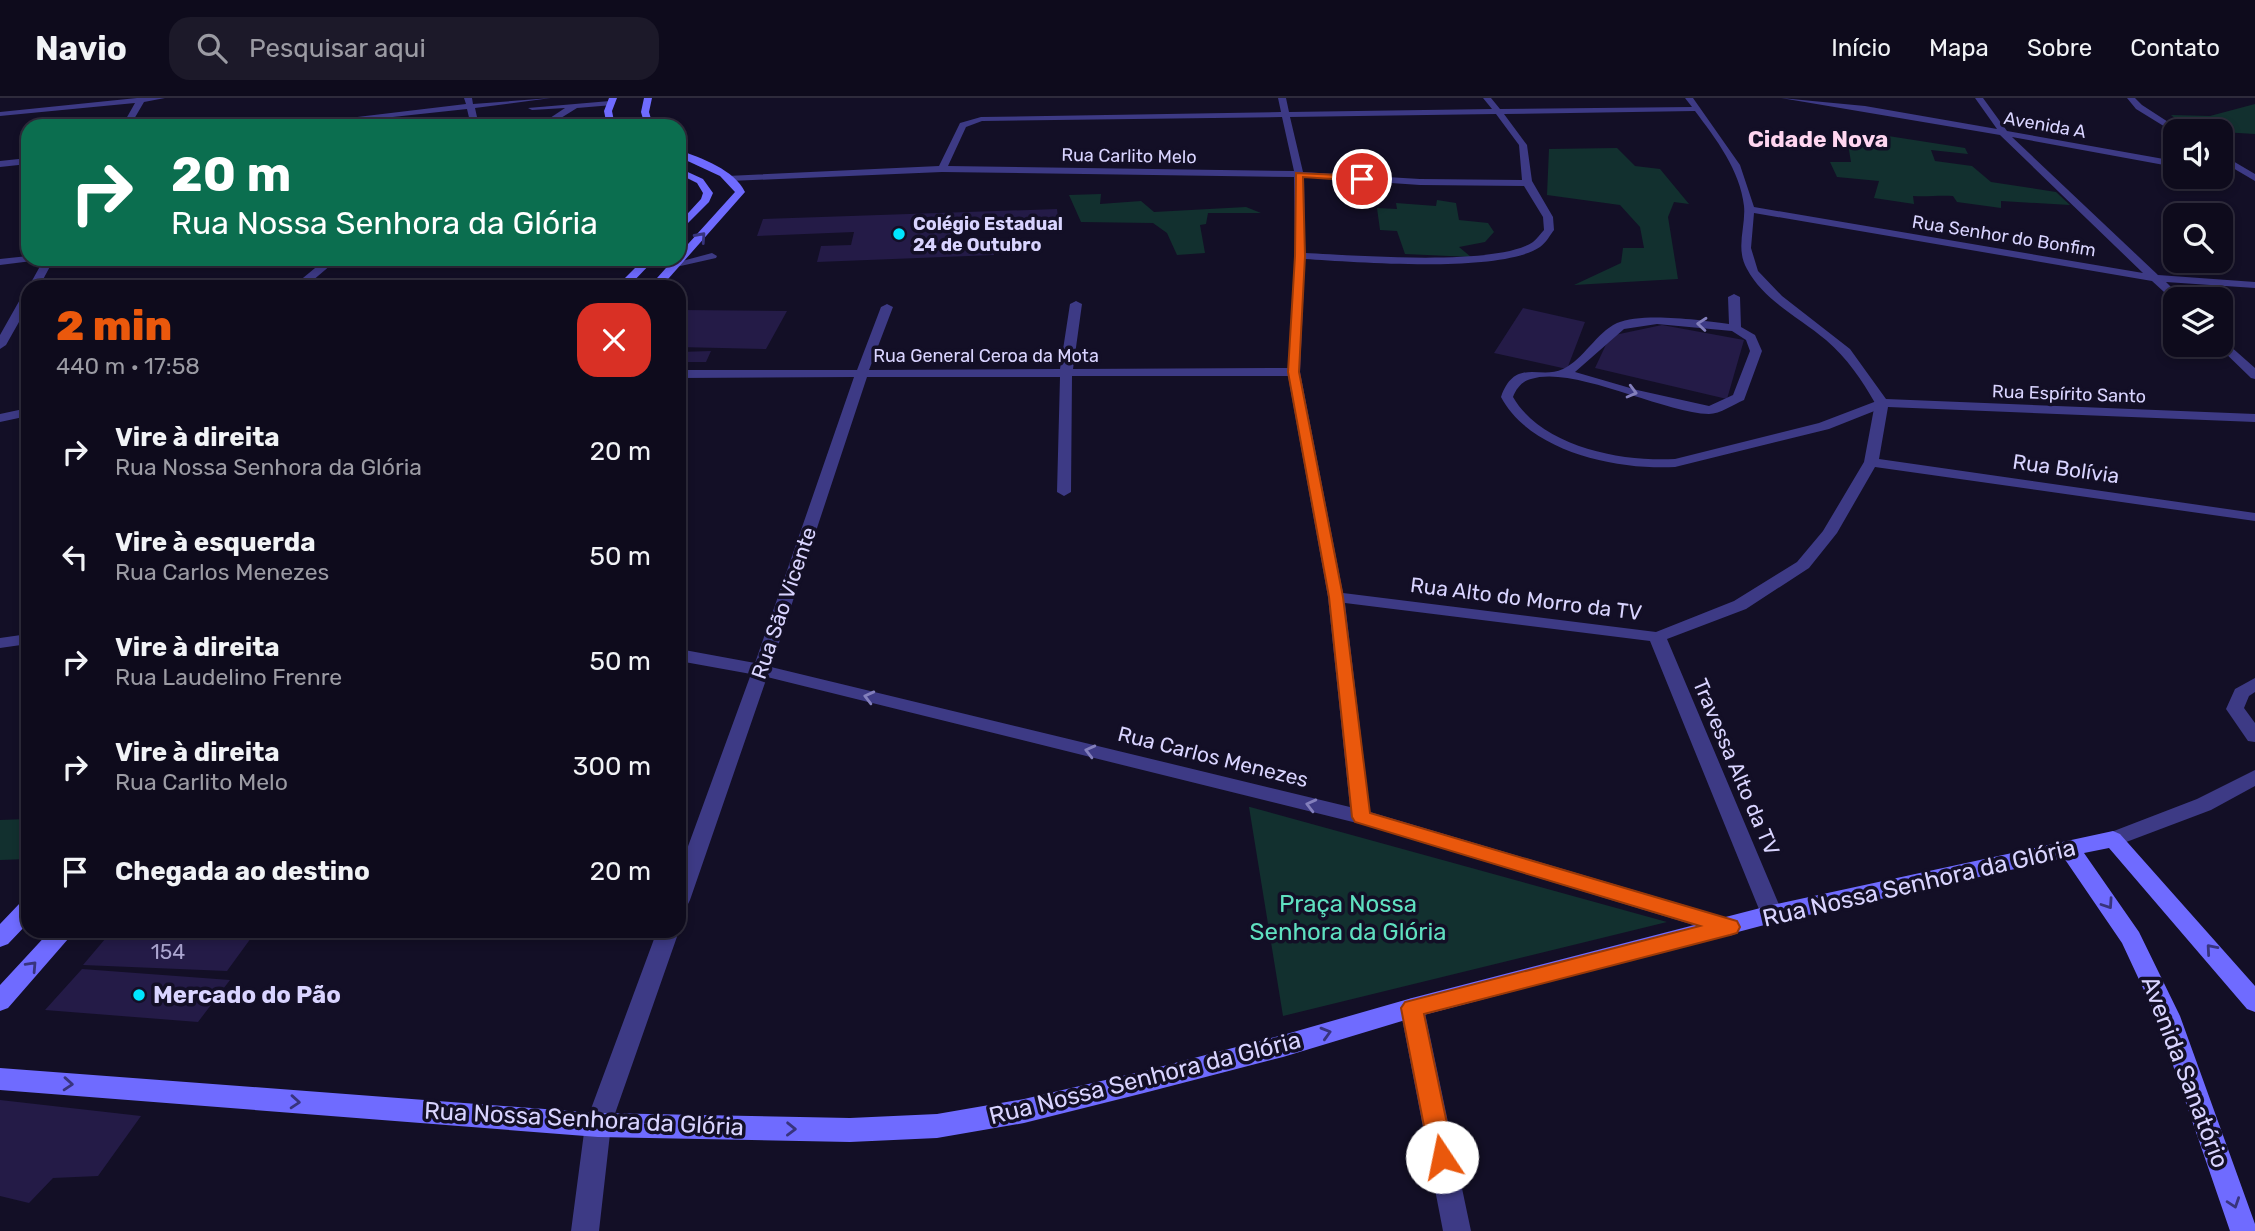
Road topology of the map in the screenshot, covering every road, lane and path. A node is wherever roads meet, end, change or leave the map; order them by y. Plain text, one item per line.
1 (161, 98) edge
2 (547, 98) edge
3 (648, 98) edge
4 (1282, 98) edge
5 (1487, 98) edge
6 (1785, 98) edge
7 (1979, 98) edge
8 (2132, 98) edge
9 (142, 99) edge
10 (612, 100) edge
11 (1694, 104) edge
12 (576, 105) junction
13 (470, 106) edge
14 (1495, 110) junction
15 (0, 114) edge
16 (1286, 116) junction
17 (130, 119) edge
18 (363, 119) edge
19 (400, 119) edge
20 (553, 119) edge
21 (610, 119) edge
22 (647, 119) edge
23 (2163, 122) edge
24 (2004, 134) junction
25 (21, 154) edge
26 (0, 156) edge
27 (686, 156) edge
28 (21, 162) edge
29 (2163, 162) edge
30 (0, 164) edge
31 (2233, 165) edge
32 (942, 169) junction
33 (686, 174) edge
34 (1299, 174) junction
35 (2233, 175) edge
36 (730, 178) junction
37 (2255, 179) edge
38 (1528, 183) junction
39 (1749, 209) junction
40 (686, 221) edge
41 (686, 254) edge
42 (712, 256) dead end
43 (1300, 256) junction
44 (21, 260) edge
45 (0, 262) edge
46 (686, 262) edge
47 (324, 266) edge
48 (643, 266) edge
49 (675, 266) edge
50 (2155, 278) junction
51 (307, 280) edge
52 (629, 280) edge
53 (661, 280) edge
54 (2255, 285) edge
55 (2164, 287) edge
56 (1734, 297) dead end
57 (1076, 304) dead end
58 (887, 307) dead end
59 (21, 308) edge
60 (1735, 328) junction
61 (0, 345) edge
62 (2233, 354) edge
63 (1294, 372) junction
64 (1066, 373) junction
65 (1566, 373) junction
66 (686, 374) edge
67 (861, 374) junction
68 (2255, 375) edge
69 (1882, 403) junction
70 (21, 414) edge
71 (0, 418) edge
72 (2255, 418) edge
73 (1871, 462) junction
74 (1064, 492) dead end
75 (2255, 517) edge
76 (1336, 597) junction
77 (1657, 637) junction
78 (21, 640) edge
79 (0, 643) edge
80 (686, 657) edge
81 (761, 670) junction
82 (2255, 684) edge
83 (2255, 736) edge
84 (2255, 777) edge
85 (1361, 817) junction
86 (2113, 839) junction
87 (2069, 848) junction
88 (686, 880) edge
89 (1772, 914) junction
90 (21, 916) edge
91 (1730, 927) junction
92 (0, 938) edge
93 (58, 938) edge
94 (665, 938) edge
95 (0, 1001) edge
96 (2255, 1002) edge
97 (1412, 1008) junction
98 (0, 1079) edge
99 (598, 1125) junction
100 (585, 1231) edge
101 (1457, 1231) edge
102 (2244, 1231) edge

1 - 9 street
2 - 13 street
3 - 22 street
4 - 16 street
5 - 14 street
6 - 24 street, Avenida A
7 - 24 street
8 - 23 street
9 - 15 street
9 - 17 street
10 - 12 street
10 - 21 street
11 - 14 street
11 - 39 street
12 - 13 street
12 - 20 street
13 - 18 street
13 - 19 street
14 - 16 street
14 - 38 street
16 - 32 street
16 - 34 street
24 - 29 street, Avenida A
24 - 50 street
25 - 26 street
27 - 36 street
28 - 30 street
31 - 37 street
32 - 34 street, Rua Carlito Melo
32 - 36 street, Rua Carlito Melo
33 - 40 street
34 - 38 street, Rua Carlito Melo
34 - 43 street
35 - 37 street
41 -> 36 street
38 - 43 street
39 - 50 street, Rua Senhor do Bonfim
39 - 69 street
42 - 46 street
43 - 63 street
44 - 45 street
47 - 51 street
48 - 52 street
49 - 53 street
50 - 54 street, Rua Senhor do Bonfim
50 - 55 street
56 - 60 street
57 - 64 street
58 - 67 street, Rua São Vicente
59 - 61 street
60 -> 65 street
65 -> 60 street
62 - 68 street
63 - 64 street, Rua General Ceroa da Mota
63 - 76 street
64 - 67 street, Rua General Ceroa da Mota
64 - 74 street
65 - 69 street
66 - 67 street, Rua General Ceroa da Mota
67 - 81 street, Rua São Vicente
69 - 72 street, Rua Espírito Santo
69 - 73 street, Rua Alto do Morro da TV
70 - 71 street
73 - 75 street, Rua Bolívia
73 - 77 street, Rua Alto do Morro da TV
76 - 77 street, Rua Alto do Morro da TV
76 - 85 street
77 - 89 street, Travessa Alto da TV
78 - 79 street
80 - 81 street, Rua Carlos Menezes
85 -> 81 street, Rua Carlos Menezes
81 - 88 street, Rua São Vicente
82 - 83 street
84 - 86 street, Rua Nossa Senhora da Glória
85 - 91 street, Rua Carlos Menezes
86 - 87 street, Rua Nossa Senhora da Glória
96 -> 86 street
87 - 89 street, Rua Nossa Senhora da Glória
87 -> 102 street, Avenida Sanatório
89 - 91 street, Rua Nossa Senhora da Glória
90 - 92 street
91 - 97 street, Rua Nossa Senhora da Glória
95 -> 93 street
94 - 99 street
99 -> 97 street, Rua Nossa Senhora da Glória
97 - 101 street
98 -> 99 street, Rua Nossa Senhora da Glória
99 - 100 street

